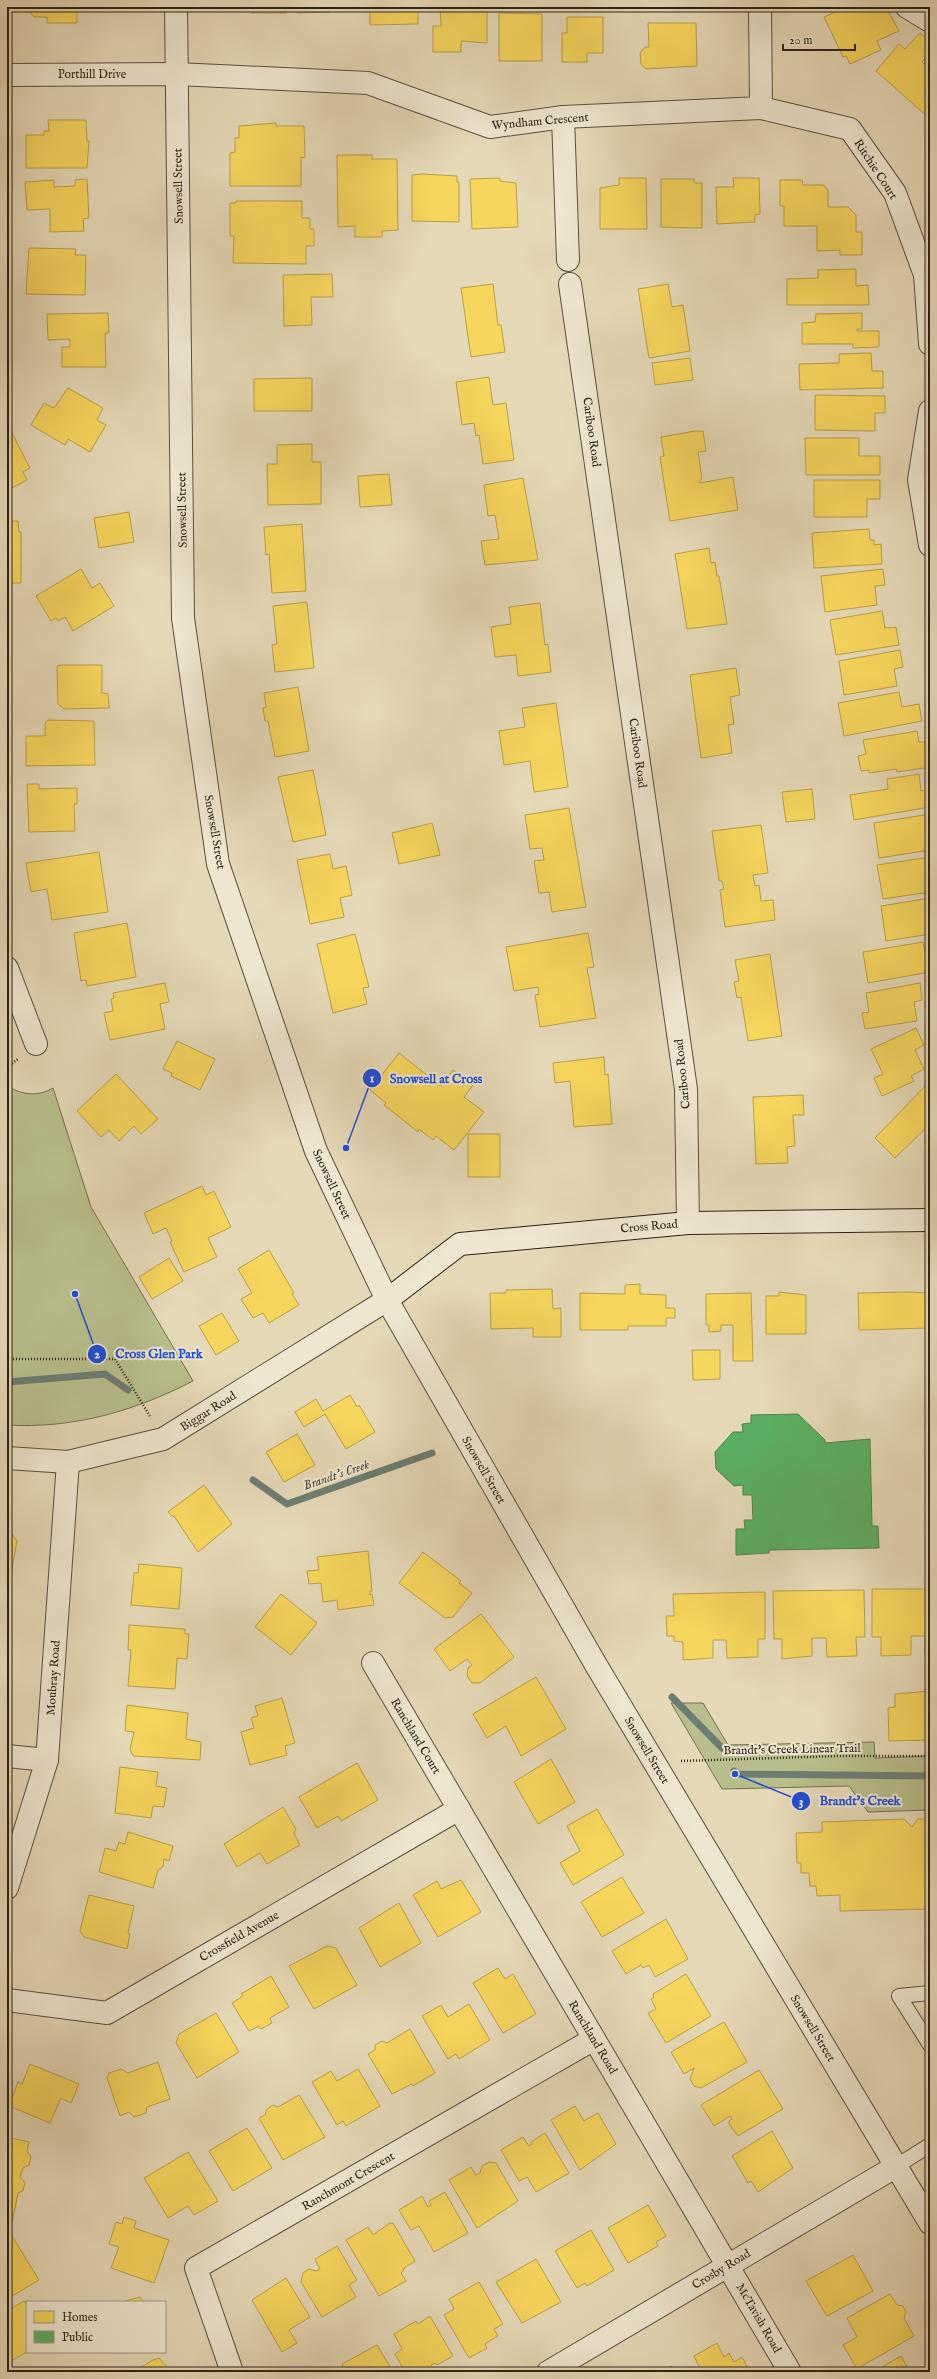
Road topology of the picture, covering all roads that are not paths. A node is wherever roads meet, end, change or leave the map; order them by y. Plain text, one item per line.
1 (176, 7) edge
2 (760, 7) edge
3 (908, 7) edge
4 (930, 21) edge
5 (177, 74) junction
6 (7, 75) edge
7 (761, 108) junction
8 (563, 118) junction
9 (568, 260) dead end
10 (570, 284) dead end
11 (930, 344) edge
12 (930, 411) edge
13 (930, 545) edge
14 (7, 968) edge
15 (36, 1044) dead end
16 (930, 1220) edge
17 (688, 1223) junction
18 (387, 1300) junction
19 (7, 1458) edge
20 (68, 1462) junction
21 (374, 1663) dead end
22 (7, 1756) edge
23 (47, 1760) junction
24 (459, 1809) junction
25 (7, 1888) edge
26 (930, 1993) edge
27 (7, 2000) edge
28 (594, 2038) junction
29 (930, 2045) edge
30 (930, 2145) edge
31 (895, 2167) junction
32 (930, 2223) edge
33 (728, 2264) junction
34 (232, 2372) edge
35 (548, 2372) edge
36 (790, 2372) edge

1 - 5 street, Snowsell Street
2 - 7 street
3 - 4 street
5 - 6 street, Porthill Drive
5 - 8 street, Wyndham Crescent
5 - 18 street, Snowsell Street
7 - 8 street, Wyndham Crescent
7 - 11 street, Ritchie Court
8 - 9 street
10 - 17 street, Cariboo Road
12 - 13 street
14 - 15 street
16 - 17 street, Cross Road
17 - 18 street, Cross Road
18 - 20 street, Biggar Road
18 - 31 street, Snowsell Street
19 - 20 street, Biggar Road
20 - 23 street, Moubray Road
21 - 24 street, Ranchland Court
22 - 23 street
23 - 25 street, Moubray Road
24 - 27 street, Crossfield Avenue
24 - 28 street, Ranchland Road
26 - 29 lane
28 - 33 street, Ranchland Road
28 - 34 street, Ranchmont Crescent
30 - 31 lane
31 - 32 street, Snowsell Street
31 - 33 street, Crosby Road
33 - 35 street, Crosby Road
33 - 36 street, McTavish Road

